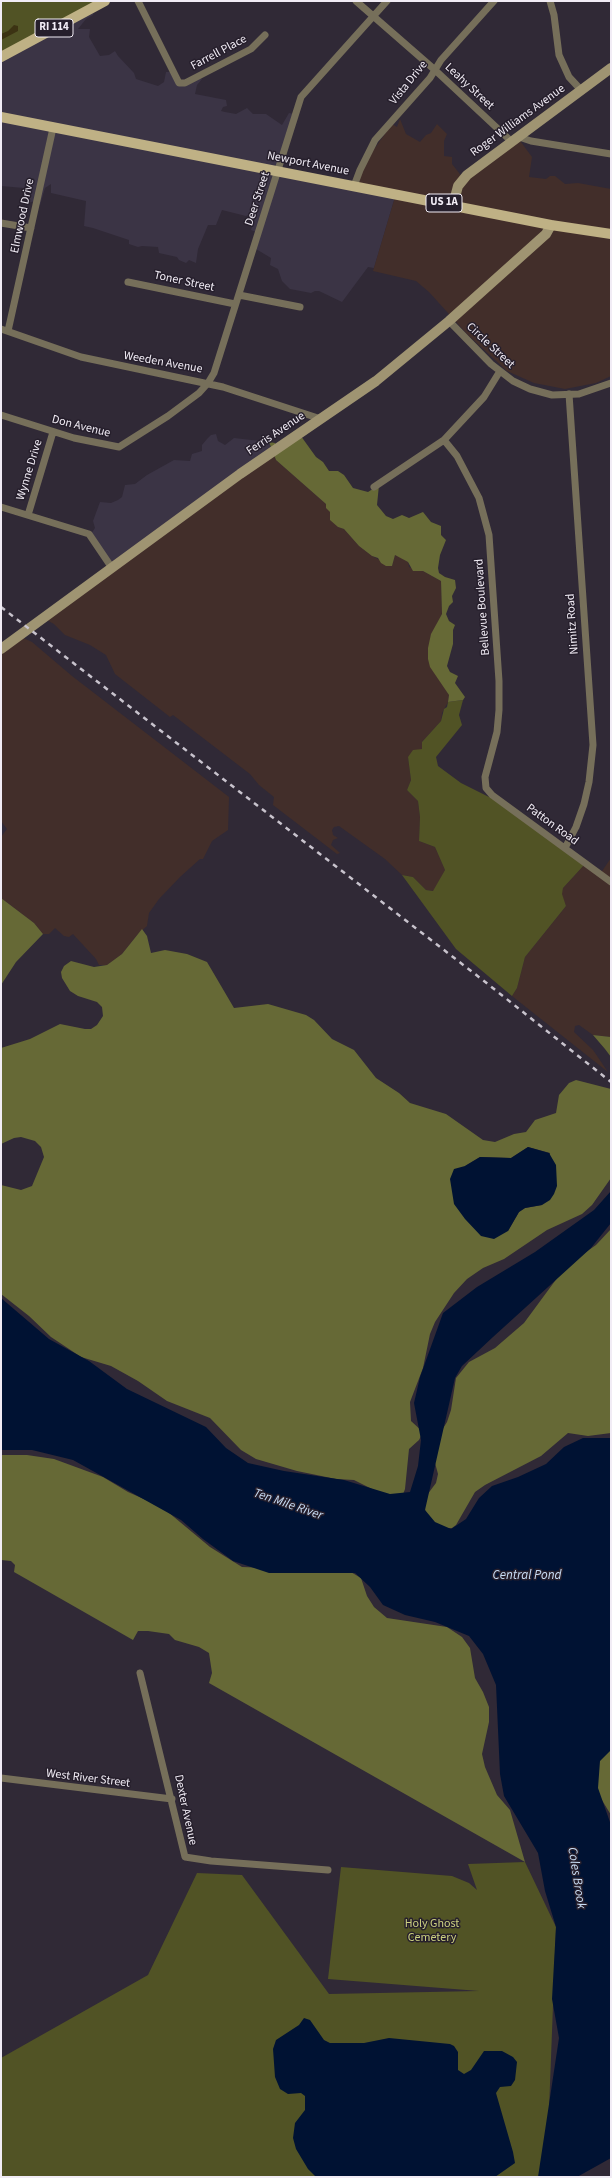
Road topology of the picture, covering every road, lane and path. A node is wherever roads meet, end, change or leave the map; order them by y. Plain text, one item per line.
1 (105, 1) edge
2 (138, 1) edge
3 (356, 1) edge
4 (387, 1) edge
5 (494, 1) edge
6 (550, 1) edge
7 (374, 16) junction
8 (265, 35) dead end
9 (1, 57) edge
10 (611, 68) edge
11 (435, 70) junction
12 (582, 91) junction
13 (1, 117) edge
14 (53, 128) junction
15 (515, 140) junction
16 (611, 154) edge
17 (278, 171) junction
18 (354, 186) junction
19 (453, 205) junction
20 (1, 222) edge
21 (551, 225) junction
22 (31, 228) junction
23 (611, 234) edge
24 (128, 282) dead end
25 (239, 295) junction
26 (235, 304) junction
27 (300, 308) dead end
28 (448, 322) junction
29 (5, 330) edge
30 (500, 371) junction
31 (208, 383) junction
32 (611, 383) edge
33 (569, 394) junction
34 (1, 415) edge
35 (321, 419) junction
36 (53, 432) junction
37 (444, 440) junction
38 (374, 487) dead end
39 (1, 507) edge
40 (28, 515) junction
41 (112, 568) junction
42 (1, 649) edge
43 (484, 783) joint
44 (565, 848) junction
45 (611, 882) edge
46 (140, 1673) dead end
47 (1, 1778) edge
48 (172, 1800) junction
49 (328, 1870) dead end

1 - 9 main road, RI 114
2 - 8 street, Farrell Place
3 - 7 street, Leahy Street
4 - 7 street, Deer Street
5 - 11 street, Vista Drive
6 - 12 street
7 - 11 street, Leahy Street
7 - 17 street, Deer Street
10 - 12 street, Roger Williams Avenue
11 - 15 street, Leahy Street
11 - 18 street, Vista Drive
12 - 15 street, Roger Williams Avenue
13 - 14 main road, Newport Avenue / US 1A
14 - 17 main road, Newport Avenue / US 1A
14 - 22 street, Elmwood Drive
15 - 16 street
15 - 19 street, Roger Williams Avenue
17 - 18 main road, Newport Avenue / US 1A
17 - 25 street, Deer Street
18 - 19 main road, Newport Avenue / US 1A
19 - 21 main road, Newport Avenue / US 1A
20 - 22 street
21 - 23 main road, Newport Avenue / US 1A
21 - 28 street, Ferris Avenue
22 - 29 street, Elmwood Drive
24 - 26 street, Toner Street
25 - 26 street, Deer Street
25 - 27 street
26 - 31 street, Deer Street
28 - 30 street, Circle Street
28 - 35 street, Ferris Avenue
29 - 31 street, Weeden Avenue
30 - 33 street, Circle Street
30 - 37 street
31 - 35 street, Weeden Avenue
31 - 36 street, Don Avenue
32 - 33 street, Circle Street
33 - 44 street, Nimitz Road
34 - 36 street, Don Avenue
35 - 41 street, Ferris Avenue
36 - 40 street, Wynne Drive
37 - 38 street
37 - 43 street, Bellevue Boulevard
39 - 40 street
40 - 41 street
41 - 42 street, Ferris Avenue
43 - 44 street, Patton Road
44 - 45 street, Patton Road
46 - 48 street, Dexter Avenue
47 - 48 street, West River Street
48 - 49 street, Dexter Avenue

